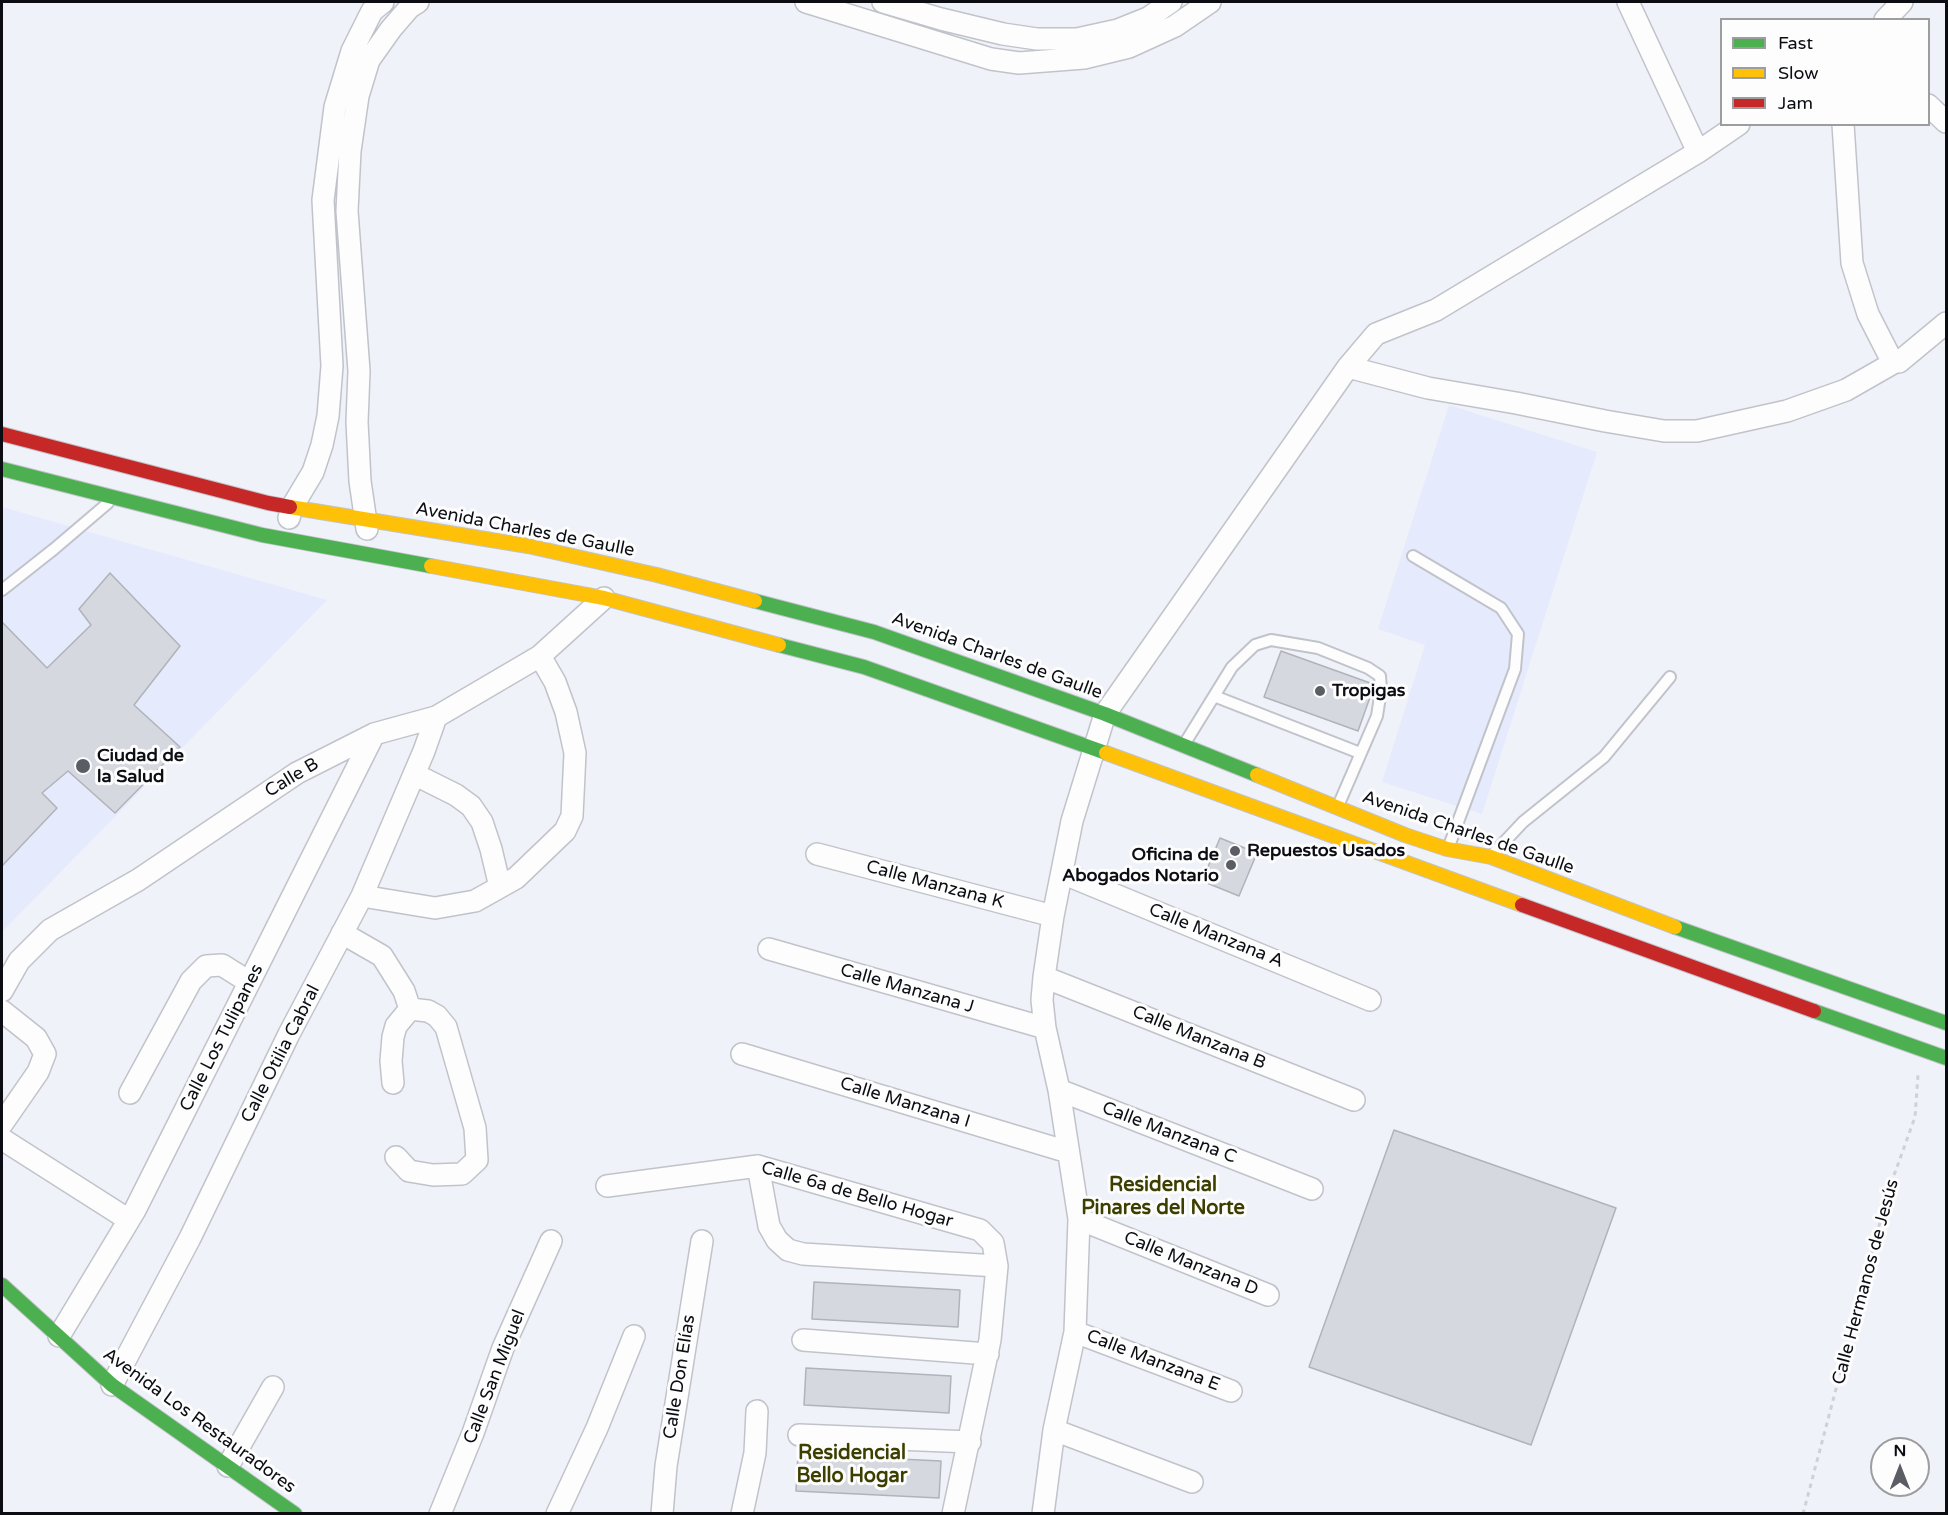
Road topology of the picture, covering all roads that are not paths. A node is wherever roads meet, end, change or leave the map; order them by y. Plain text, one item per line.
1 (418, 2) edge
2 (806, 2) edge
3 (883, 2) edge
4 (1171, 2) edge
5 (1210, 2) edge
6 (1628, 2) edge
7 (1902, 2) edge
8 (380, 14) edge
9 (1887, 18) edge
10 (1930, 106) edge
11 (1947, 122) edge
12 (1736, 126) edge
13 (1843, 126) edge
14 (1698, 152) junction
15 (1947, 323) edge
16 (1895, 362) junction
17 (1348, 367) junction
18 (2, 434) edge
19 (2, 469) edge
20 (113, 498) junction
21 (292, 507) junction
22 (366, 519) junction
23 (285, 539) junction
24 (368, 554) junction
25 (1413, 556) dead end
26 (2, 590) edge
27 (604, 598) junction
28 (874, 632) junction
29 (540, 656) junction
30 (866, 658) junction
31 (1670, 677) dead end
32 (1214, 696) junction
33 (1105, 714) junction
34 (436, 717) junction
35 (374, 734) junction
36 (1183, 745) junction
37 (1094, 748) junction
38 (1360, 753) junction
39 (414, 774) junction
40 (1337, 807) junction
41 (1447, 849) junction
42 (817, 854) dead end
43 (1491, 857) junction
44 (1062, 873) junction
45 (500, 887) junction
46 (362, 896) junction
47 (1053, 916) junction
48 (342, 933) junction
49 (769, 950) dead end
50 (1044, 977) junction
51 (249, 982) junction
52 (2, 991) edge
53 (1370, 1000) dead end
54 (410, 1009) junction
55 (2, 1011) edge
56 (1947, 1023) edge
57 (1045, 1028) junction
58 (742, 1054) dead end
59 (1947, 1058) edge
60 (393, 1083) dead end
61 (1059, 1090) junction
62 (130, 1093) dead end
63 (1354, 1100) dead end
64 (2, 1124) edge
65 (2, 1139) edge
66 (1068, 1152) junction
67 (396, 1157) dead end
68 (758, 1166) junction
69 (607, 1186) dead end
70 (1312, 1189) dead end
71 (1080, 1219) junction
72 (129, 1220) junction
73 (551, 1241) dead end
74 (702, 1241) dead end
75 (997, 1266) junction
76 (2, 1285) edge
77 (1268, 1295) dead end
78 (1075, 1332) junction
79 (59, 1336) junction
80 (634, 1336) dead end
81 (803, 1340) dead end
82 (988, 1354) junction
83 (112, 1385) junction
84 (273, 1387) dead end
85 (1231, 1391) dead end
86 (757, 1411) dead end
87 (1054, 1430) junction
88 (799, 1435) dead end
89 (970, 1442) junction
90 (228, 1466) junction
91 (1192, 1482) dead end
92 (295, 1514) edge
93 (440, 1514) edge
94 (557, 1514) edge
95 (662, 1514) edge
96 (742, 1514) edge
97 (953, 1514) edge
98 (1043, 1514) edge

1 - 8 street
2 - 5 street
3 - 4 street
6 - 14 street
7 - 9 street
8 - 21 street
8 - 22 street
10 - 11 street
12 - 14 street
13 - 16 street
14 - 17 street
15 - 16 street
16 - 17 street
17 - 33 street
18 - 21 main road, Avenida Charles de Gaulle
19 - 20 main road
20 - 23 main road
20 - 26 lane
21 - 22 main road, Avenida Charles de Gaulle
21 - 23 street
22 - 24 street
22 - 28 main road, Avenida Charles de Gaulle
23 - 24 main road
24 - 27 main road
25 - 41 lane
27 - 29 street, Calle B
27 - 30 main road
28 - 30 main road
28 - 33 main road, Avenida Charles de Gaulle
29 - 34 street, Calle B
29 - 45 street
30 - 37 main road
31 - 43 lane
32 - 36 lane
32 - 38 lane
32 - 38 lane
33 - 36 main road, Avenida Charles de Gaulle
33 - 37 street
34 - 35 street, Calle B
34 - 39 street, Calle Otilia Cabral
35 - 51 street, Calle Los Tulipanes
35 - 52 street, Calle B
36 - 40 main road, Avenida Charles de Gaulle
37 - 44 street
37 - 59 main road
38 - 40 lane
39 - 45 street
39 - 46 street, Calle Otilia Cabral
40 - 41 main road, Avenida Charles de Gaulle
41 - 43 main road, Avenida Charles de Gaulle
42 - 47 street, Calle Manzana K
43 - 56 main road, Avenida Charles de Gaulle
44 - 47 street
44 - 53 street, Calle Manzana A
45 - 46 street
46 - 48 street, Calle Otilia Cabral
47 - 50 street
48 - 54 street
48 - 83 street, Calle Otilia Cabral
49 - 57 street, Calle Manzana J
50 - 57 street
50 - 63 street, Calle Manzana B
51 - 62 street
51 - 72 street, Calle Los Tulipanes
54 - 60 street
54 - 67 street
55 - 64 street
57 - 61 street
58 - 66 street, Calle Manzana I
61 - 66 street
61 - 70 street, Calle Manzana C
65 - 72 street
66 - 71 street
68 - 69 street, Calle 6a de Bello Hogar
68 - 75 street, Calle 6a de Bello Hogar
68 - 75 street
71 - 77 street, Calle Manzana D
71 - 78 street
72 - 79 street, Calle Los Tulipanes
73 - 93 street, Calle San Miguel
74 - 95 street, Calle Don Elías
75 - 82 street
76 - 79 main road, Avenida Los Restauradores
78 - 85 street, Calle Manzana E
78 - 87 street
79 - 83 main road, Avenida Los Restauradores
80 - 94 street
81 - 82 street
82 - 89 street
83 - 90 main road, Avenida Los Restauradores
84 - 90 street
86 - 96 street
87 - 91 street
87 - 98 street
88 - 89 street
89 - 97 street
90 - 92 main road, Avenida Los Restauradores

